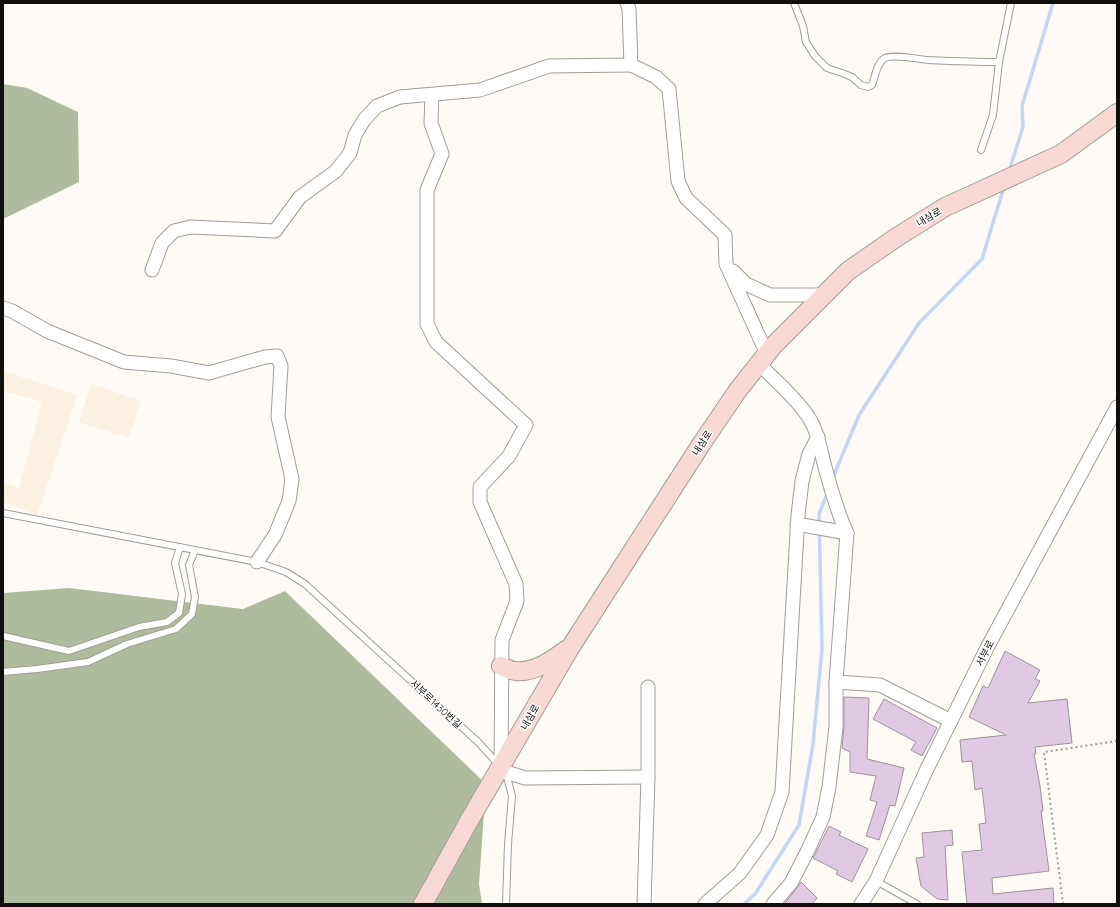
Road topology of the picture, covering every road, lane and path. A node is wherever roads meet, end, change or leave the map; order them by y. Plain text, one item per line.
1 (627, 3) edge
2 (794, 3) edge
3 (1011, 3) edge
4 (998, 62) junction
5 (631, 66) junction
6 (432, 95) junction
7 (1117, 113) edge
8 (981, 150) dead end
9 (726, 264) junction
10 (152, 270) dead end
11 (824, 295) junction
12 (3, 308) edge
13 (763, 359) junction
14 (1117, 407) edge
15 (818, 437) junction
16 (3, 513) edge
17 (797, 524) junction
18 (843, 532) junction
19 (180, 547) junction
20 (195, 550) junction
21 (257, 562) junction
22 (3, 636) edge
23 (571, 646) junction
24 (501, 666) junction
25 (3, 672) edge
26 (836, 682) junction
27 (648, 687) dead end
28 (951, 721) junction
29 (1117, 740) edge
30 (503, 769) junction
31 (648, 777) junction
32 (876, 881) junction
33 (423, 904) edge
34 (506, 904) edge
35 (644, 904) edge
36 (705, 904) edge
37 (773, 904) edge
38 (861, 904) edge
39 (917, 904) edge
40 (1063, 904) edge

1 - 5 street
2 - 4 lane
3 - 4 lane
4 - 8 lane
5 - 6 street
5 - 9 street
6 - 10 street
6 - 24 street
7 - 11 main road, 내삼로
9 - 11 street
9 - 13 street
11 - 13 main road, 내삼로
12 - 21 street
13 - 15 street
13 - 23 main road, 내삼로
14 - 28 street, 서부로
15 - 17 street
15 - 18 street
16 - 19 lane, 서부로1430번길
17 - 18 street
17 - 36 street
18 - 26 street
19 - 20 lane, 서부로1430번길
19 - 22 lane
20 - 21 lane, 서부로1430번길
20 - 25 lane
21 - 30 lane, 서부로1430번길
23 - 24 main road
23 - 30 main road, 내삼로
24 - 30 street
26 - 28 street
26 - 37 street
27 - 31 street
28 - 32 street, 서부로
29 - 40 path
30 - 31 street
30 - 33 main road, 내삼로
30 - 34 lane, 서부로1430번길
31 - 35 street
32 - 38 street, 서부로
32 - 39 lane

